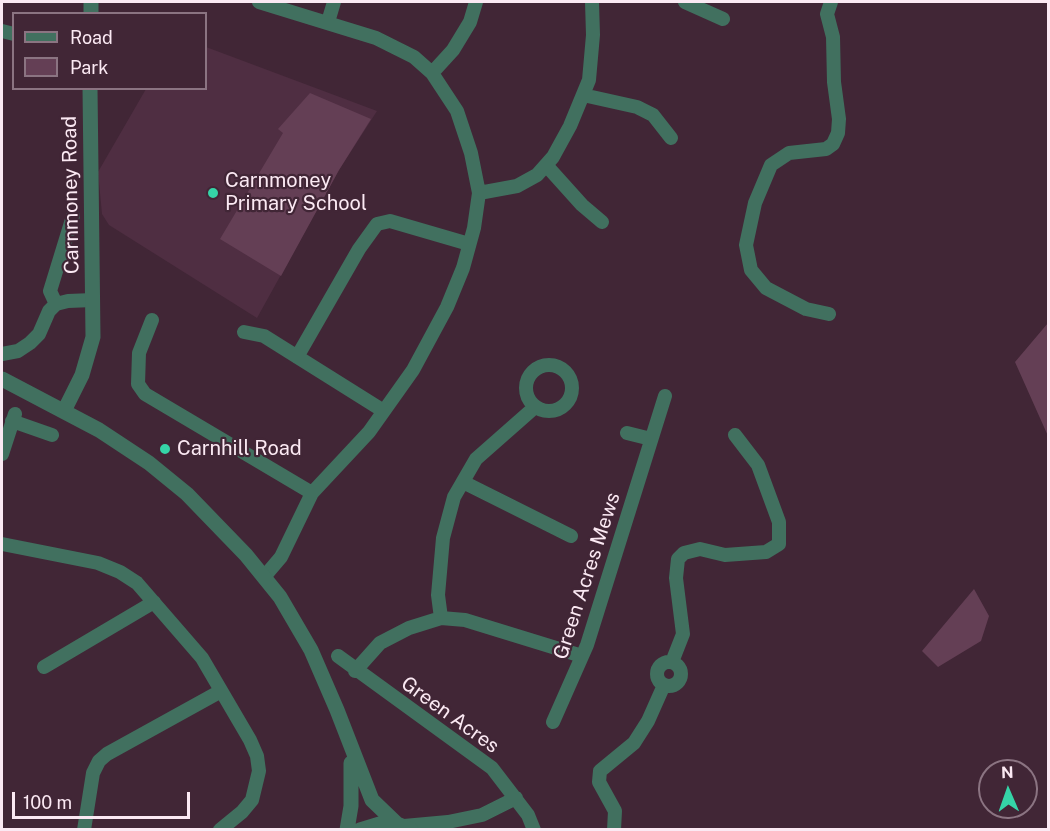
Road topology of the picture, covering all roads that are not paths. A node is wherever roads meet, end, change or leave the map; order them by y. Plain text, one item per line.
1 (259, 2) edge
2 (334, 2) edge
3 (476, 2) edge
4 (592, 2) edge
5 (685, 2) edge
6 (831, 2) edge
7 (723, 19) dead end
8 (328, 22) junction
9 (432, 73) junction
10 (90, 90) edge
11 (583, 95) junction
12 (670, 138) dead end
13 (546, 165) junction
14 (479, 193) junction
15 (73, 216) dead end
16 (602, 222) dead end
17 (469, 244) junction
18 (93, 300) junction
19 (56, 304) junction
20 (829, 314) dead end
21 (152, 320) dead end
22 (244, 332) dead end
23 (2, 354) edge
24 (297, 357) junction
25 (2, 379) edge
26 (665, 396) dead end
27 (535, 407) dead end
28 (382, 410) junction
29 (64, 411) junction
30 (627, 433) dead end
31 (52, 435) dead end
32 (735, 435) dead end
33 (651, 439) junction
34 (2, 454) edge
35 (463, 482) junction
36 (312, 493) junction
37 (571, 536) dead end
38 (2, 544) edge
39 (264, 577) junction
40 (154, 602) junction
41 (441, 618) junction
42 (338, 656) dead end
43 (582, 657) junction
44 (45, 667) dead end
45 (355, 671) junction
46 (221, 691) junction
47 (553, 722) dead end
48 (350, 748) junction
49 (516, 798) junction
50 (482, 814) junction
51 (404, 826) edge
52 (84, 830) edge
53 (220, 830) edge
54 (347, 830) edge
55 (360, 830) edge
56 (463, 830) edge
57 (534, 830) edge
58 (614, 830) edge

1 - 8 street
2 - 8 street
3 - 9 street
4 - 11 street
5 - 7 street
6 - 20 street
8 - 9 street
9 - 14 street
10 - 18 street, Carnmoney Road
11 - 12 street
11 - 13 street
13 - 14 street
13 - 16 street
14 - 17 street
15 - 19 street, Carnmoney Road
17 - 24 street
17 - 28 street
18 - 19 street, Carnmoney Road
18 - 29 street, Carnmoney Road
19 - 23 street
21 - 36 street
22 - 24 street
24 - 28 street
25 - 29 street
26 - 33 street, Green Acres Mews
27 - 35 street
28 - 36 street
29 - 39 street
30 - 33 street
31 - 34 street
32 - 58 street
33 - 43 street, Green Acres Mews
35 - 37 street
35 - 41 street
36 - 39 street
38 - 40 street
39 - 48 street
40 - 44 street
40 - 46 street
41 - 43 street
41 - 45 street
42 - 45 street, Green Acres
43 - 47 street, Green Acres Mews
45 - 49 street, Green Acres
46 - 52 street
46 - 53 street
48 - 51 street
48 - 54 street
49 - 50 street
49 - 57 street, Green Acres
50 - 51 street
50 - 56 street
51 - 55 street

